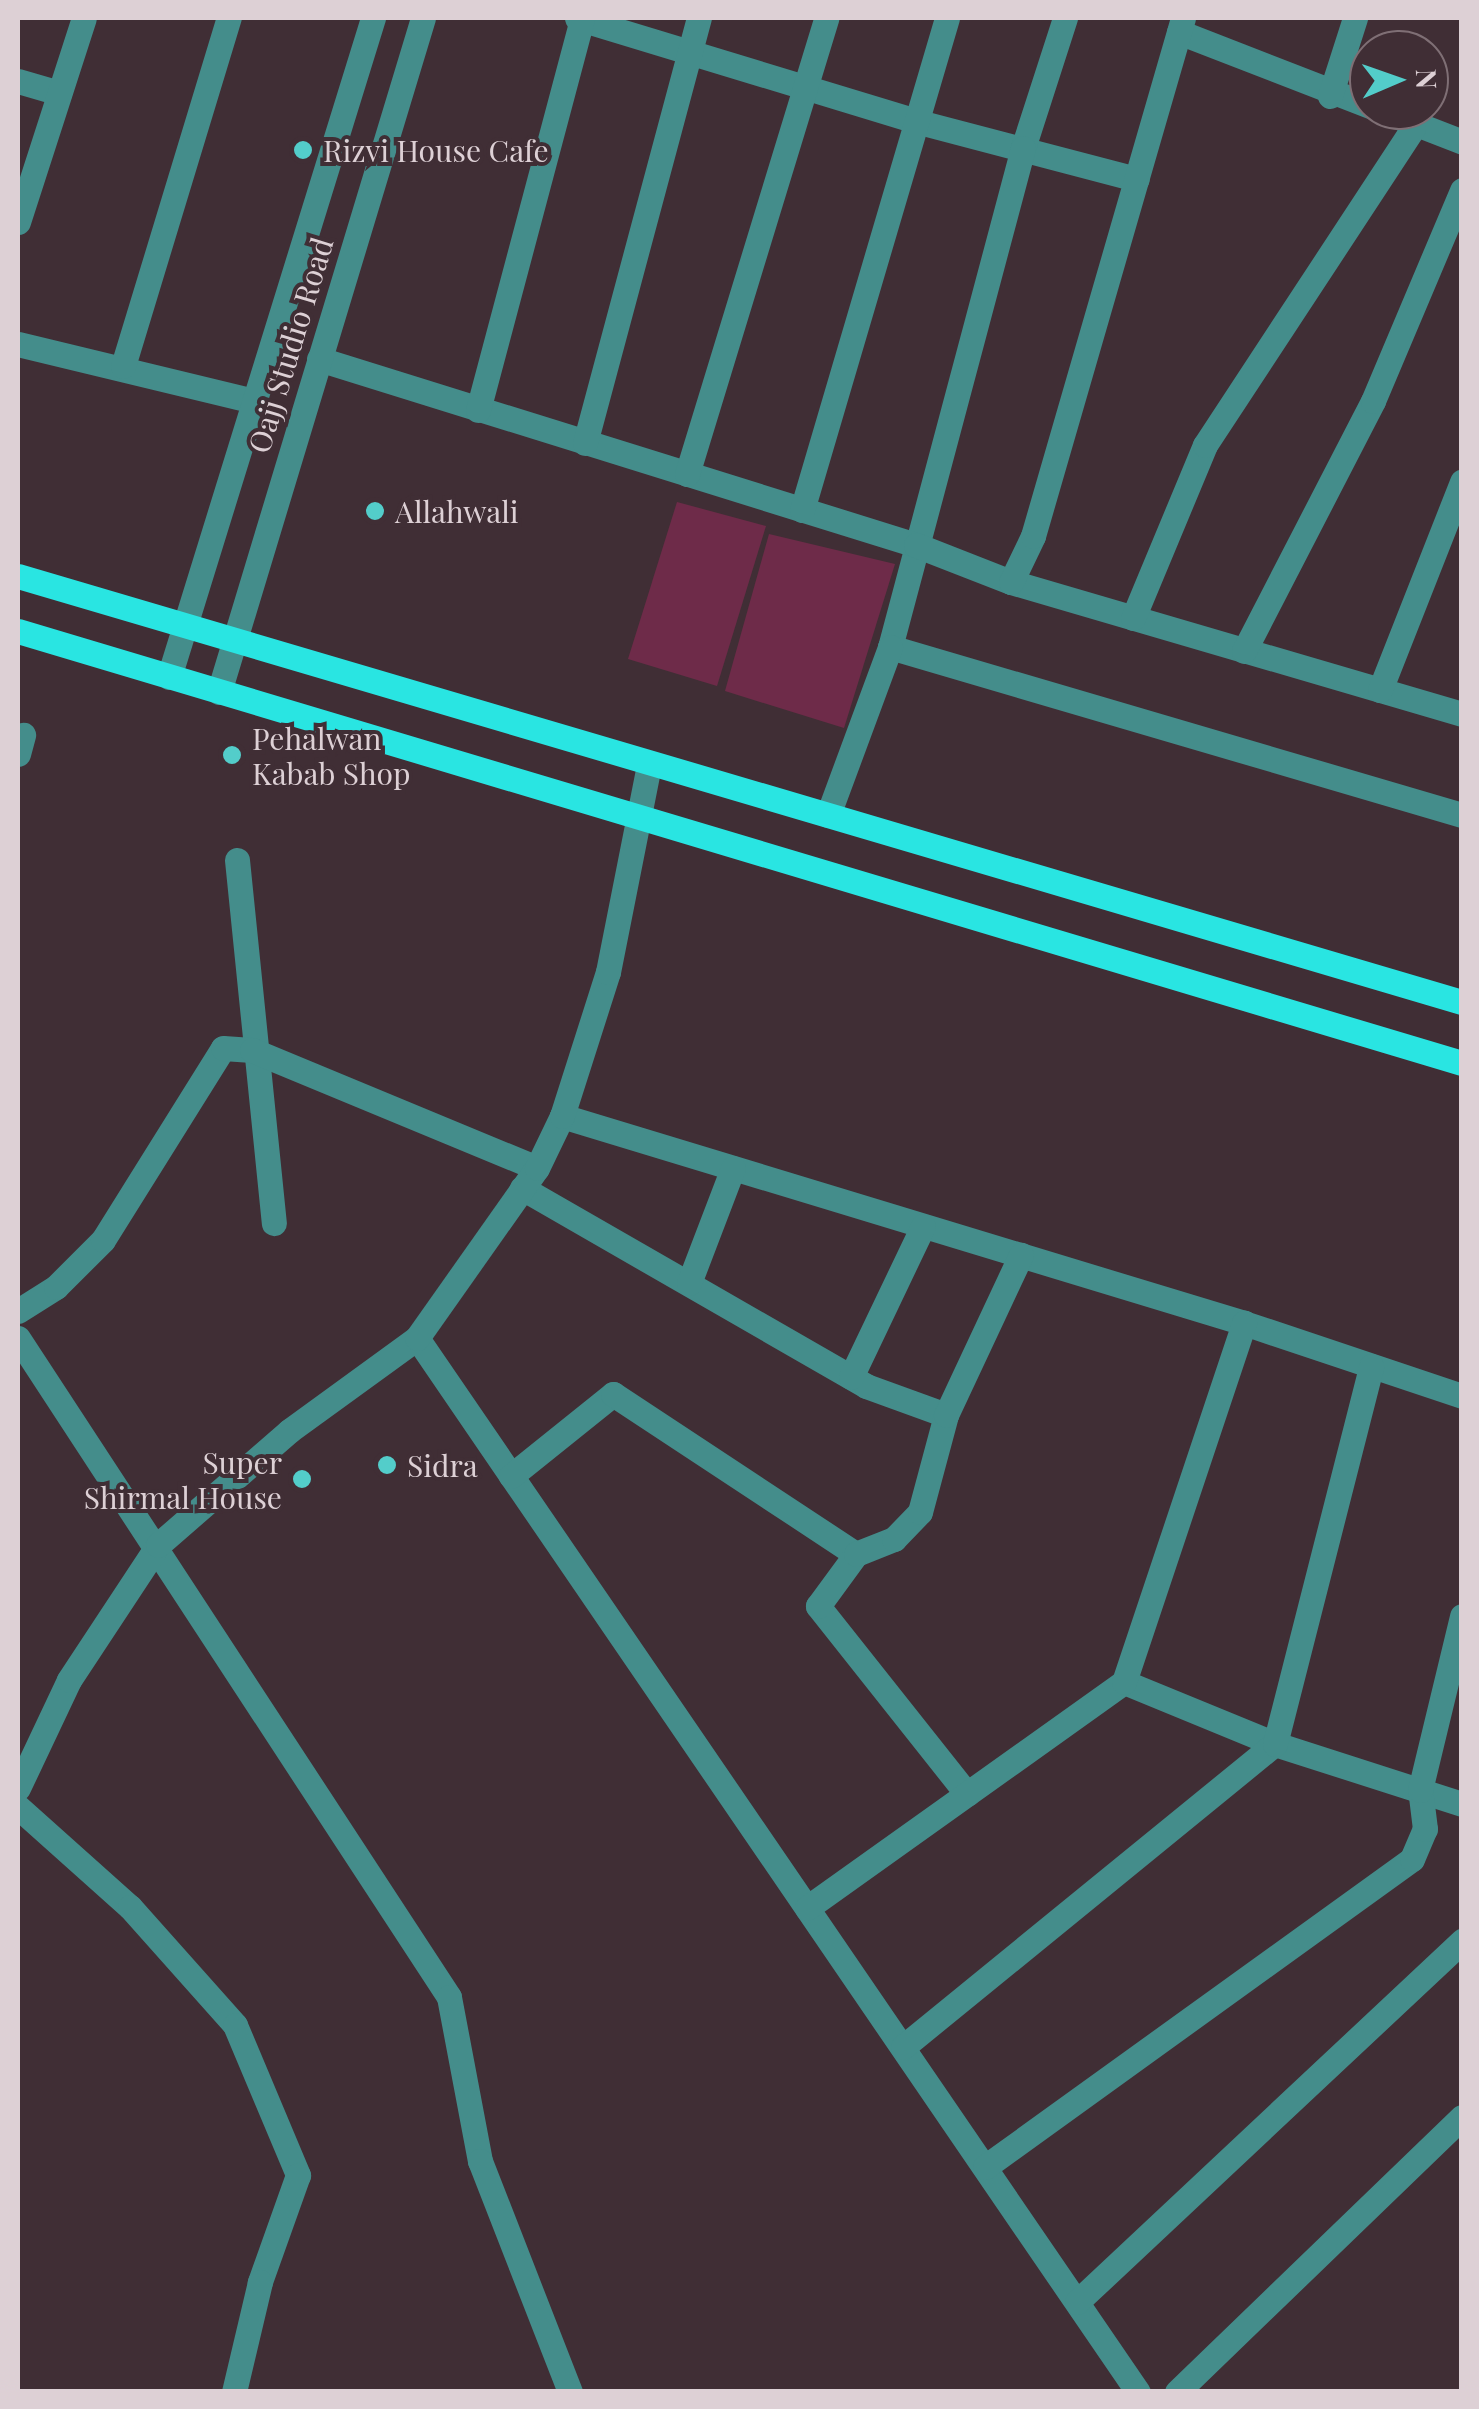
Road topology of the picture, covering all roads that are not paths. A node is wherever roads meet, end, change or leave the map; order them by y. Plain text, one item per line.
1 (84, 18) edge
2 (229, 18) edge
3 (373, 18) edge
4 (422, 18) edge
5 (580, 18) edge
6 (699, 18) edge
7 (826, 18) edge
8 (947, 18) edge
9 (1064, 18) edge
10 (1355, 18) edge
11 (1181, 25) edge
12 (688, 54) junction
13 (18, 81) edge
14 (806, 86) junction
15 (59, 94) junction
16 (1330, 96) junction
17 (1349, 103) edge
18 (918, 122) junction
19 (1412, 130) edge
20 (1420, 130) edge
21 (1462, 142) edge
22 (1023, 148) junction
23 (1137, 178) junction
24 (1462, 190) edge
25 (18, 222) edge
26 (18, 344) edge
27 (319, 359) junction
28 (124, 366) junction
29 (254, 401) junction
30 (478, 410) junction
31 (585, 443) junction
32 (687, 474) junction
33 (1462, 482) edge
34 (802, 510) junction
35 (916, 544) junction
36 (18, 576) edge
37 (1011, 582) junction
38 (1134, 618) junction
39 (185, 627) junction
40 (18, 631) edge
41 (234, 640) junction
42 (890, 647) junction
43 (1244, 651) junction
44 (169, 677) junction
45 (1380, 690) junction
46 (219, 692) junction
47 (1462, 714) edge
48 (649, 764) junction
49 (828, 815) junction
50 (1462, 815) edge
51 (639, 816) junction
52 (237, 860) dead end
53 (1462, 1002) edge
54 (252, 1050) junction
55 (1462, 1063) edge
56 (562, 1116) junction
57 (733, 1168) junction
58 (530, 1178) junction
59 (274, 1223) dead end
60 (923, 1226) junction
61 (1021, 1255) junction
62 (689, 1283) junction
63 (18, 1311) edge
64 (1244, 1323) junction
65 (18, 1338) edge
66 (416, 1338) junction
67 (1371, 1366) junction
68 (851, 1378) junction
69 (1462, 1396) edge
70 (946, 1416) junction
71 (511, 1476) junction
72 (158, 1545) junction
73 (856, 1554) junction
74 (1462, 1616) edge
75 (1124, 1682) junction
76 (1276, 1744) junction
77 (18, 1788) edge
78 (1420, 1790) junction
79 (967, 1794) junction
80 (1462, 1804) edge
81 (18, 1807) edge
82 (808, 1908) junction
83 (1462, 1941) edge
84 (903, 2048) junction
85 (1462, 2118) edge
86 (985, 2167) junction
87 (1077, 2302) junction
88 (234, 2392) edge
89 (570, 2392) edge
90 (1138, 2392) edge
91 (1177, 2392) edge

1 - 15 street
2 - 28 street
3 - 29 street, Oajj Studio Road
4 - 27 street, Oajj Studio Road
5 - 12 street
5 - 30 street
6 - 12 street
7 - 14 street
8 - 18 street
9 - 22 street
10 - 16 street
11 - 16 street
11 - 23 street
12 - 14 street
12 - 31 street
13 - 15 street
14 - 18 street
14 - 32 street
15 - 25 street
16 - 17 street
18 - 22 street
18 - 34 street
19 - 38 street
20 - 21 street
22 - 23 street
22 - 35 street
23 - 37 street
24 - 43 street
26 - 28 street
27 - 30 street
27 - 41 street, Oajj Studio Road
28 - 29 street
29 - 39 street, Oajj Studio Road
30 - 31 street
31 - 32 street
32 - 34 street
33 - 45 street
34 - 35 street
35 - 37 street
35 - 42 street
36 - 39 main road
37 - 38 street
38 - 43 street
39 - 41 main road
39 - 44 street, Oajj Studio Road
40 - 44 main road
41 - 46 street, Oajj Studio Road
41 - 48 main road
42 - 49 street
42 - 50 street
43 - 45 street
44 - 46 main road
45 - 47 street
46 - 51 main road
48 - 49 main road
48 - 51 street
49 - 53 main road
51 - 55 main road
51 - 56 street
52 - 54 street
54 - 58 street
54 - 59 street
54 - 63 street
56 - 57 street
56 - 58 street
57 - 60 street
57 - 62 street
58 - 62 street
58 - 66 street
60 - 61 street
60 - 68 street
61 - 64 street
61 - 70 street
62 - 68 street
64 - 67 street
64 - 75 street
65 - 72 street
66 - 71 street
66 - 72 street
67 - 69 street
67 - 76 street
68 - 70 street
70 - 73 street
71 - 73 street
71 - 82 street
72 - 77 street
72 - 89 street
73 - 79 street
74 - 78 street
75 - 76 street
75 - 79 street
76 - 78 street
76 - 84 street
78 - 80 street
78 - 86 street
79 - 82 street
81 - 88 street
82 - 84 street
83 - 87 street
84 - 86 street
85 - 91 street
86 - 87 street
87 - 90 street

